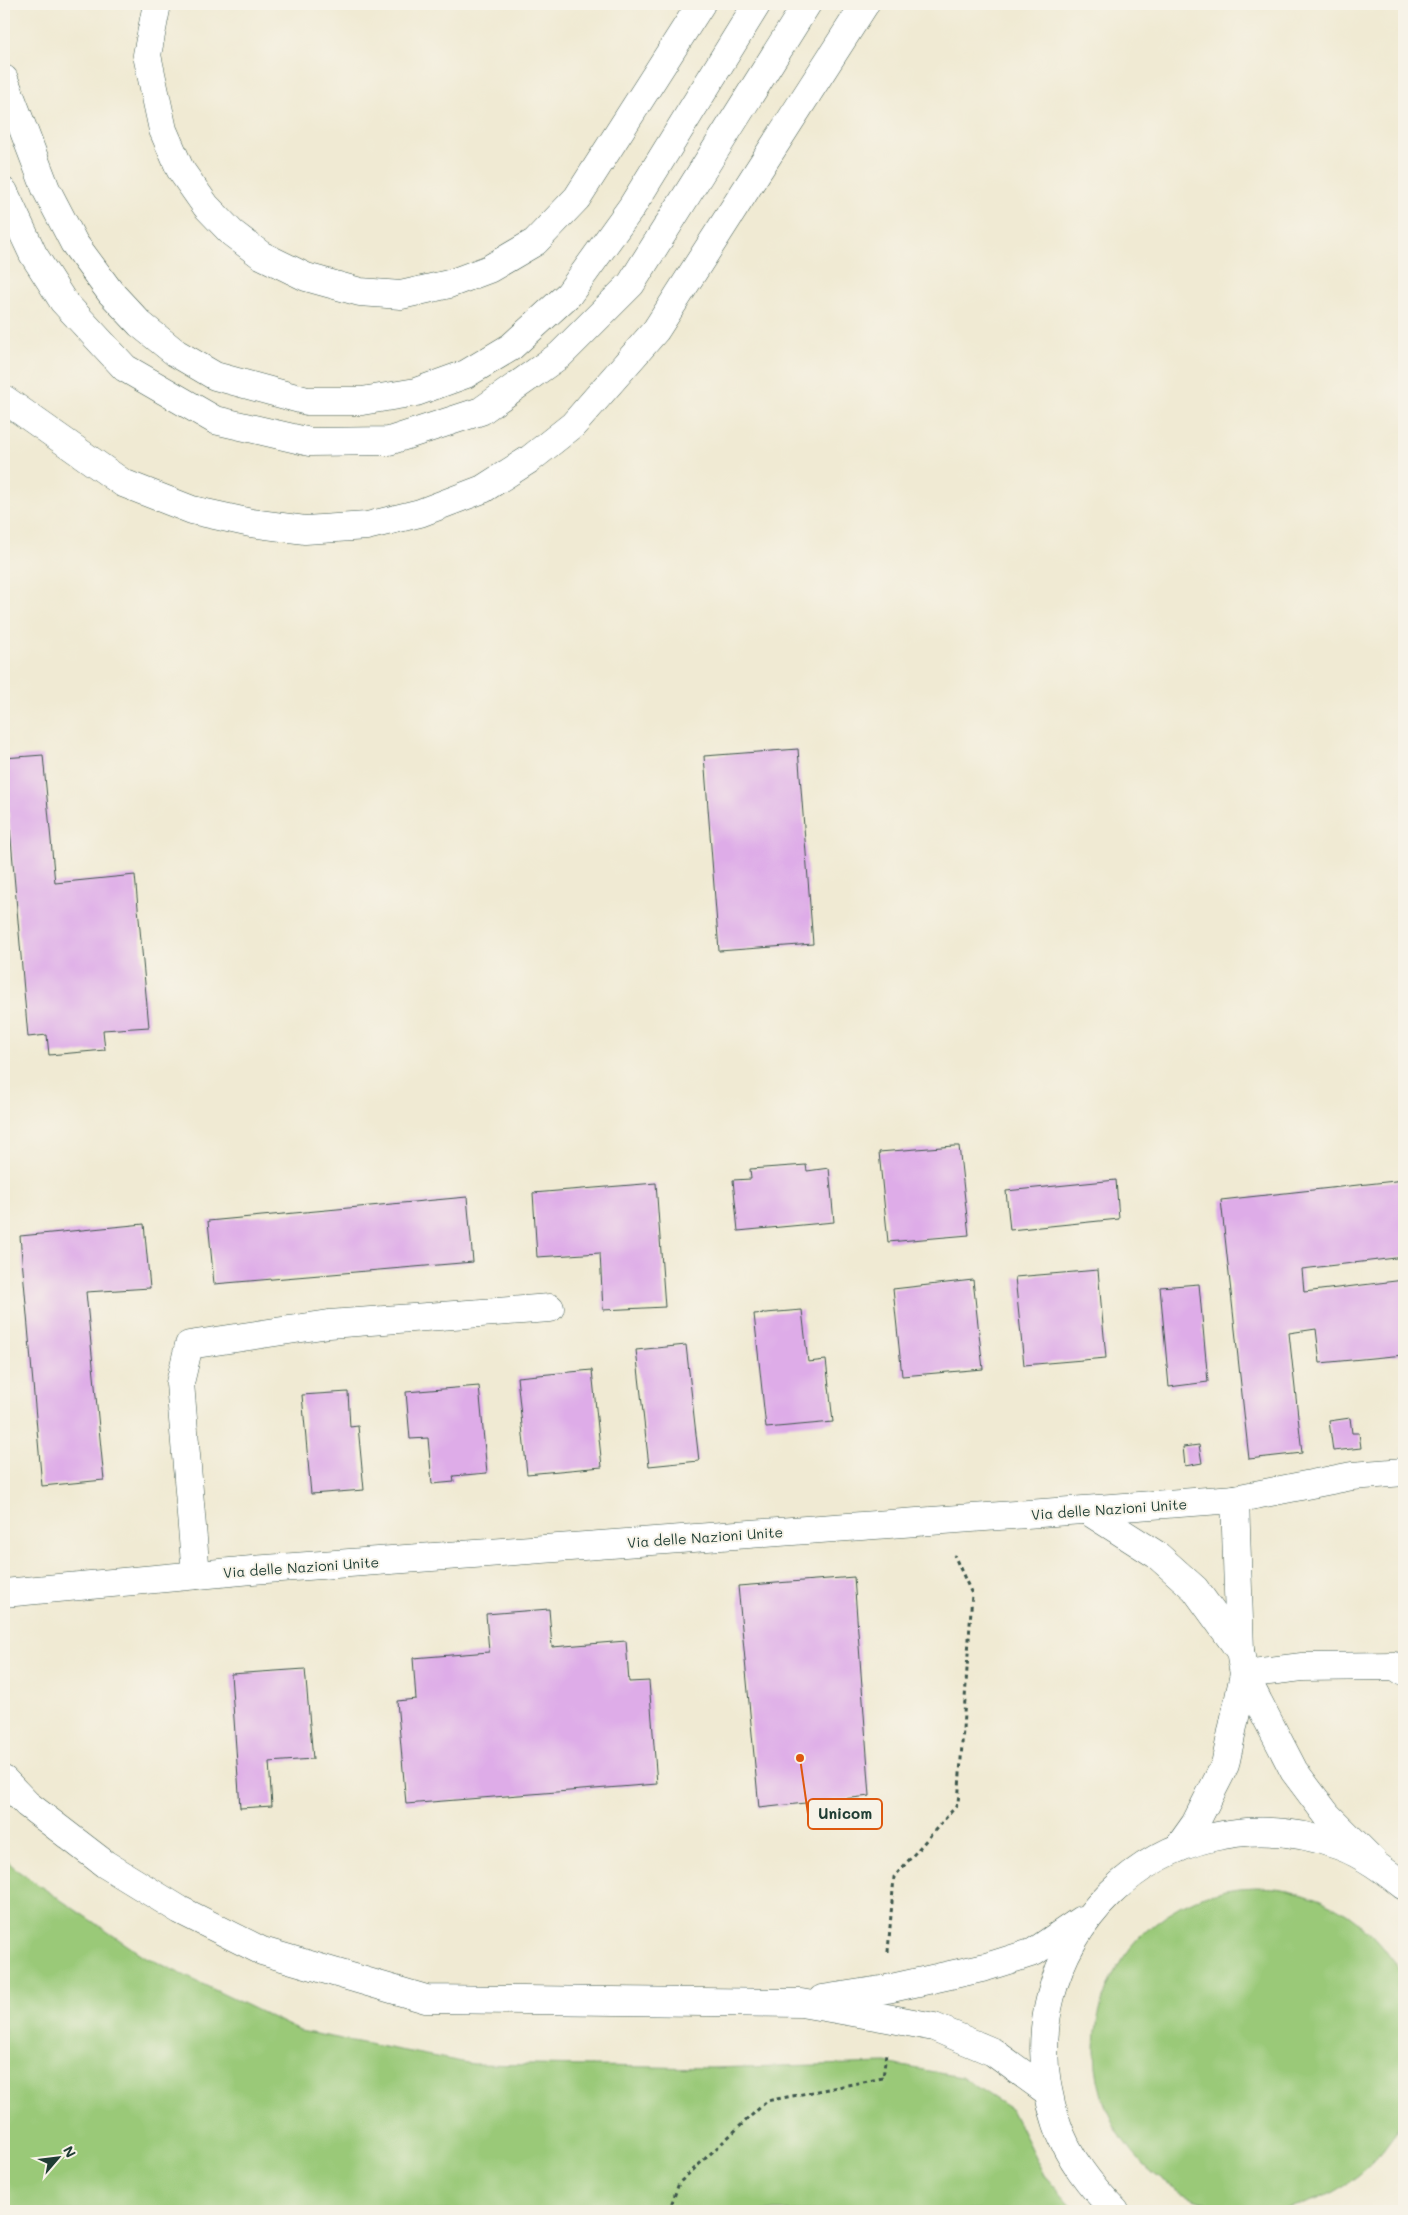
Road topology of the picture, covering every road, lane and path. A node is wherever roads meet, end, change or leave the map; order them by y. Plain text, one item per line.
1 (157, 4) edge
2 (702, 4) edge
3 (757, 4) edge
4 (807, 4) edge
5 (865, 4) edge
6 (4, 79) edge
7 (4, 192) edge
8 (4, 399) edge
9 (550, 1308) dead end
10 (1404, 1472) edge
11 (1235, 1500) junction
12 (1088, 1511) junction
13 (937, 1520) junction
14 (196, 1575) junction
15 (4, 1593) edge
16 (1242, 1662) junction
17 (1404, 1672) edge
18 (4, 1780) edge
19 (1178, 1848) junction
20 (1378, 1866) junction
21 (1404, 1886) edge
22 (1089, 1915) junction
23 (887, 1989) junction
24 (801, 2003) junction
25 (886, 2063) dead end
26 (1048, 2092) junction
27 (670, 2211) edge
28 (1115, 2211) edge

1 - 2 main road
3 - 6 main road
4 - 7 main road
5 - 8 main road
9 - 14 main road
10 - 11 main road, Via delle Nazioni Unite
11 - 12 main road, Via delle Nazioni Unite
11 - 16 main road
12 - 13 main road, Via delle Nazioni Unite
12 - 16 main road
13 - 14 main road, Via delle Nazioni Unite
13 - 23 path
14 - 15 main road, Via delle Nazioni Unite
16 - 17 main road
16 - 19 main road
16 - 20 main road
18 - 24 main road
19 - 20 main road
19 - 22 main road
20 - 21 main road
22 - 23 main road
22 - 26 main road
23 - 24 main road
24 - 26 main road
25 - 27 path
26 - 28 main road

